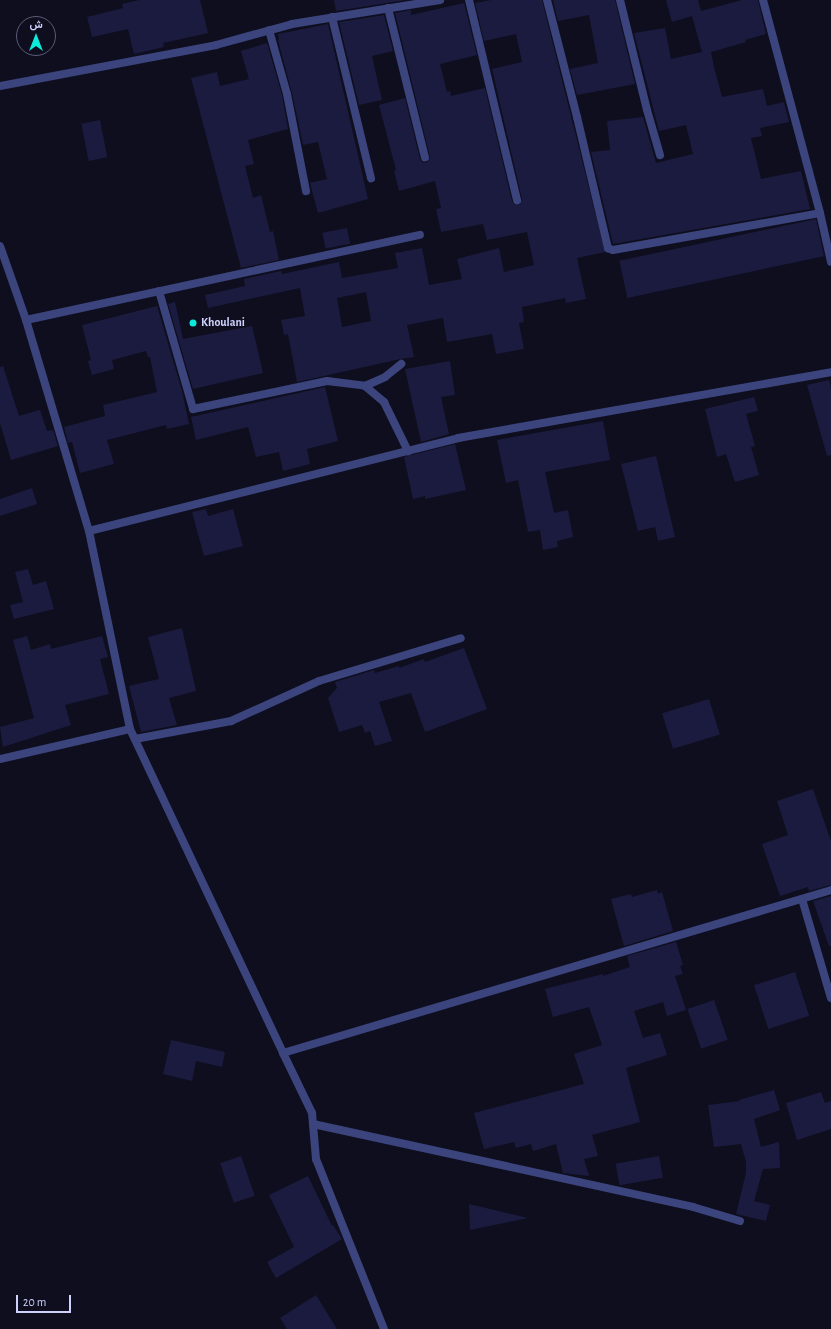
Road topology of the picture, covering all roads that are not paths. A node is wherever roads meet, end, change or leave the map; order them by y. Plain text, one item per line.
1 (440, 0) edge
2 (469, 0) edge
3 (547, 0) edge
4 (620, 0) edge
5 (763, 0) edge
6 (388, 8) junction
7 (332, 17) junction
8 (270, 30) junction
9 (0, 86) edge
10 (660, 155) dead end
11 (425, 158) dead end
12 (371, 178) dead end
13 (306, 191) dead end
14 (517, 200) dead end
15 (820, 213) junction
16 (420, 235) dead end
17 (0, 246) edge
18 (831, 262) edge
19 (158, 291) junction
20 (26, 320) junction
21 (401, 364) dead end
22 (831, 372) edge
23 (365, 386) junction
24 (408, 451) junction
25 (90, 531) junction
26 (461, 638) dead end
27 (130, 729) junction
28 (135, 739) junction
29 (0, 759) edge
30 (831, 890) edge
31 (802, 899) junction
32 (831, 998) edge
33 (284, 1053) junction
34 (313, 1124) junction
35 (740, 1221) dead end
36 (384, 1329) edge

1 - 6 street
2 - 14 street
3 - 15 street
4 - 10 street
5 - 15 street
6 - 7 street
6 - 11 street
7 - 8 street
7 - 12 street
8 - 9 street
8 - 13 street
15 - 18 street
16 - 19 street
17 - 20 street
19 - 20 street
19 - 23 street
20 - 25 street
21 - 23 street
22 - 24 street
23 - 24 street
24 - 25 street
25 - 27 street
26 - 28 street
27 - 28 street
27 - 29 street
28 - 33 street
30 - 31 street
31 - 32 street
31 - 33 street
33 - 34 street
34 - 35 street
34 - 36 street

